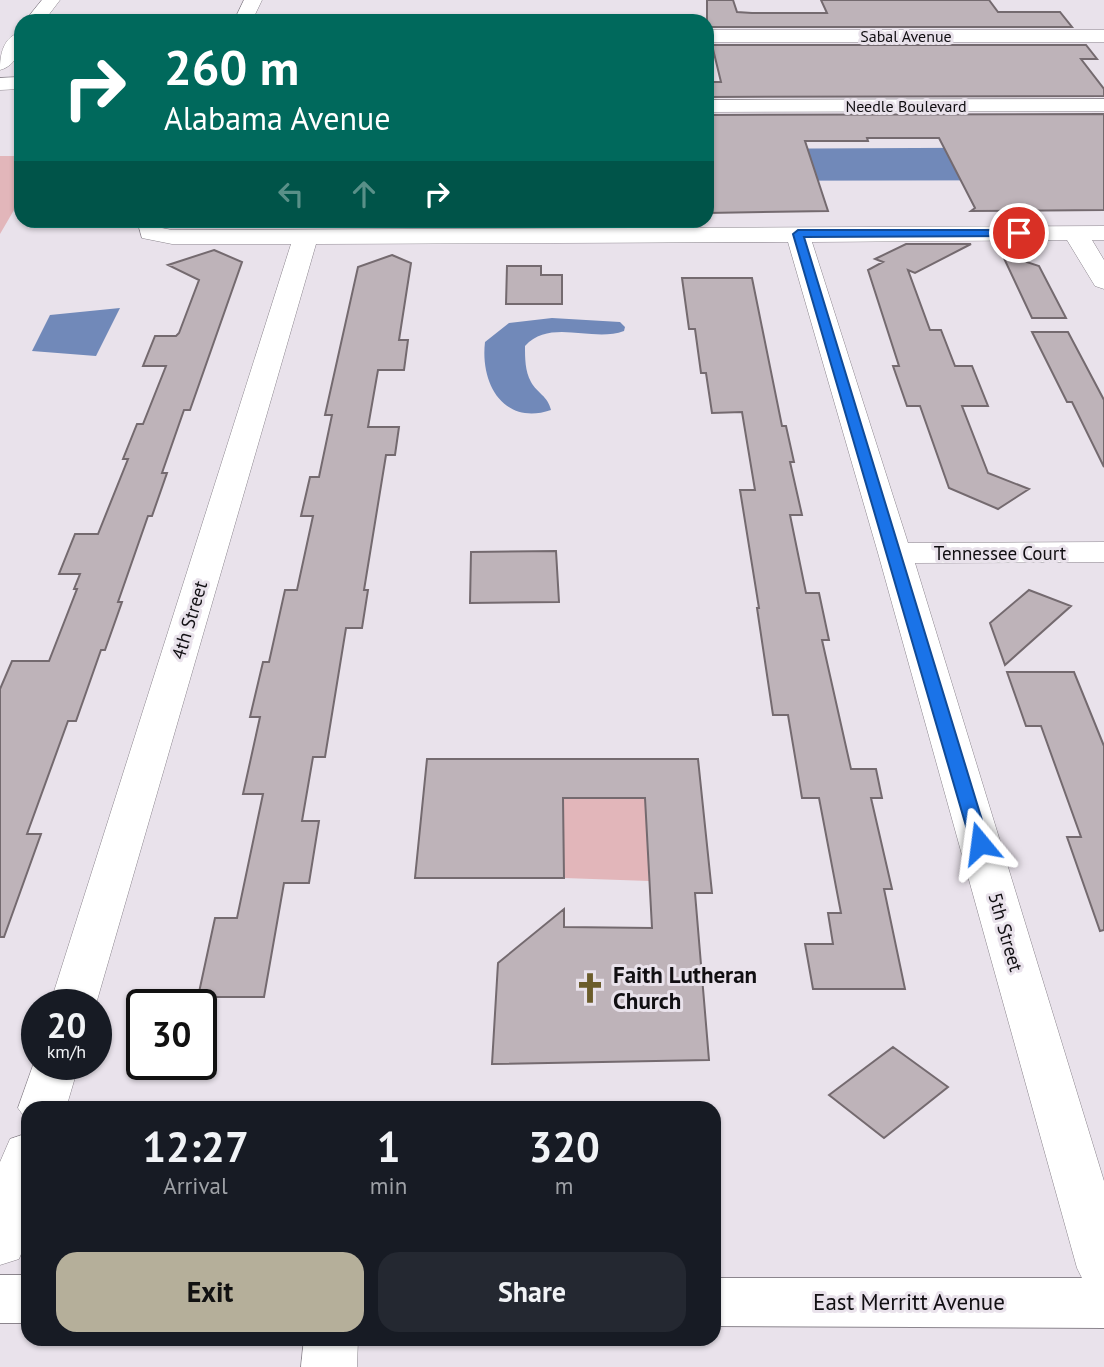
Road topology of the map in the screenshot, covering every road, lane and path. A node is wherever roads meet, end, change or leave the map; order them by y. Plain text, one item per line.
1 (51, 0) edge
2 (40, 14) edge
3 (714, 36) edge
4 (1104, 36) edge
5 (14, 47) edge
6 (0, 64) edge
7 (1104, 105) edge
8 (714, 106) edge
9 (152, 228) edge
10 (1075, 233) junction
11 (1104, 233) edge
12 (798, 234) junction
13 (306, 235) junction
14 (1104, 281) edge
15 (1104, 552) edge
16 (895, 554) junction
17 (78, 989) edge
18 (50, 1080) edge
19 (44, 1101) edge
20 (21, 1176) edge
21 (0, 1244) edge
22 (1104, 1268) edge
23 (0, 1299) edge
24 (21, 1299) edge
25 (721, 1302) edge
26 (1104, 1303) edge
27 (330, 1346) edge
28 (329, 1367) edge

1 - 2 street
3 - 4 street, Sabal Avenue
5 - 6 street
7 - 8 street, Needle Boulevard
9 - 13 street
10 - 11 street
10 - 12 street
10 - 14 street
12 - 13 street
12 - 16 street, 5th Street
13 - 17 street, 4th Street
15 - 16 street, Tennessee Court
16 - 22 street, 5th Street
18 - 19 street
20 - 21 street
23 - 24 street
25 - 26 street, East Merritt Avenue
27 - 28 street

